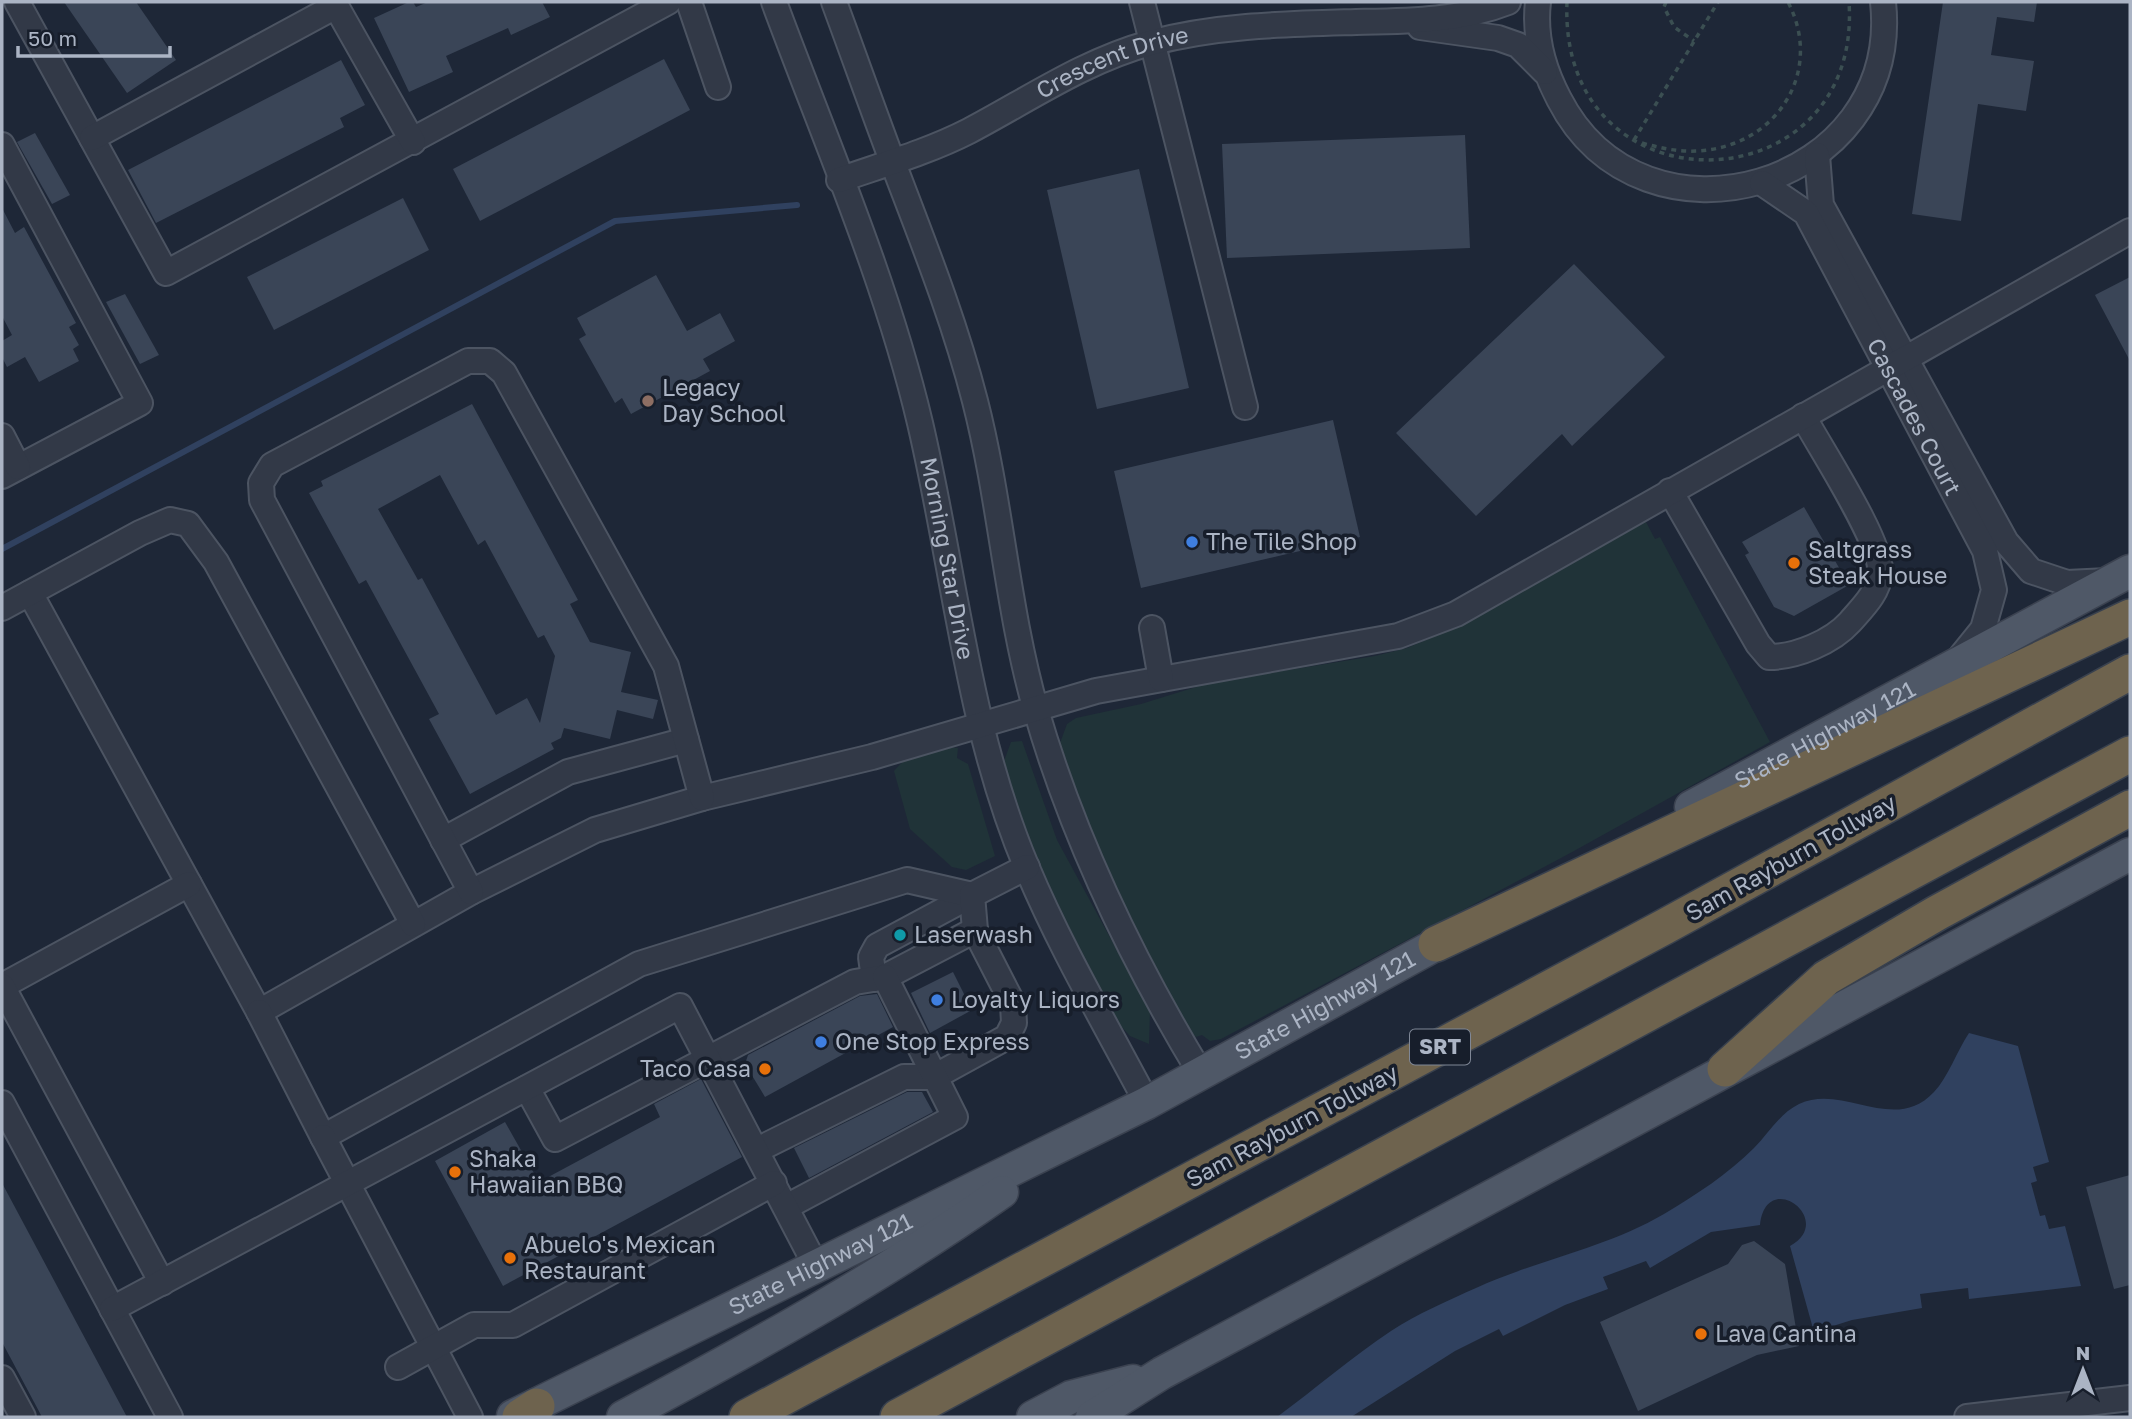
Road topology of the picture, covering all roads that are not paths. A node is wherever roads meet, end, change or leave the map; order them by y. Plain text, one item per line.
1 (17, 2) edge
2 (668, 2) edge
3 (689, 2) edge
4 (774, 2) edge
5 (834, 2) edge
6 (1142, 2) edge
7 (1508, 2) edge
8 (1538, 2) edge
9 (1883, 2) edge
10 (1406, 23) junction
11 (1150, 43) junction
12 (1545, 72) junction
13 (718, 87) dead end
14 (92, 138) junction
15 (413, 142) junction
16 (2, 145) edge
17 (1817, 155) junction
18 (892, 162) junction
19 (839, 180) junction
20 (1762, 183) junction
21 (2130, 231) edge
22 (1896, 363) junction
23 (1245, 407) dead end
24 (1803, 416) junction
25 (2, 436) edge
26 (10, 471) edge
27 (1670, 491) junction
28 (2121, 576) edge
29 (30, 593) junction
30 (2, 608) edge
31 (2130, 617) edge
32 (1152, 628) dead end
33 (1951, 669) junction
34 (2130, 672) edge
35 (1161, 679) junction
36 (1036, 709) junction
37 (980, 724) junction
38 (686, 740) junction
39 (2130, 754) edge
40 (702, 798) junction
41 (2130, 808) edge
42 (443, 841) junction
43 (2130, 853) edge
44 (1027, 867) junction
45 (189, 884) junction
46 (471, 892) junction
47 (972, 895) junction
48 (413, 924) junction
49 (975, 930) junction
50 (1436, 944) junction
51 (880, 978) junction
52 (3, 986) edge
53 (259, 1012) junction
54 (710, 1059) junction
55 (1725, 1069) junction
56 (1200, 1074) junction
57 (933, 1077) junction
58 (527, 1088) junction
59 (2, 1103) edge
60 (1147, 1103) junction
61 (1083, 1135) junction
62 (323, 1137) junction
63 (757, 1150) junction
64 (774, 1183) junction
65 (346, 1185) junction
66 (786, 1207) junction
67 (816, 1266) junction
68 (162, 1283) junction
69 (112, 1309) junction
70 (433, 1348) junction
71 (398, 1367) dead end
72 (1162, 1373) junction
73 (2, 1378) edge
74 (2130, 1398) edge
75 (522, 1413) edge
76 (23, 1417) edge
77 (170, 1417) edge
78 (470, 1417) edge
79 (623, 1417) edge
80 (747, 1417) edge
81 (898, 1417) edge
82 (1033, 1417) edge
83 (1092, 1417) edge
84 (1967, 1417) edge

1 - 14 street
2 - 15 street
3 - 13 street
4 - 19 street, Morning Star Drive
5 - 18 street
6 - 11 street
7 - 10 street, Crescent Drive
8 - 12 street
9 - 17 street
10 - 11 street, Crescent Drive
10 - 12 street, Crescent Drive
11 - 18 street, Crescent Drive
11 - 23 street
12 - 20 street
14 - 15 street
14 - 15 street
16 - 26 street
17 - 20 street
17 - 22 street, Cascades Court
18 - 19 street, Crescent Drive
18 - 36 street
19 - 37 street, Morning Star Drive
20 - 22 street, Cascades Court
21 - 22 street
22 - 24 street
22 - 28 street, Cascades Court
22 - 33 street, Cascades Court
24 - 27 street
24 - 27 street
25 - 26 street
27 - 35 street
28 - 33 main road, State Highway 121
29 - 30 street
29 - 45 street
29 - 48 street
31 - 50 highway
32 - 35 street
33 - 50 main road, State Highway 121
34 - 80 highway, Sam Rayburn Tollway / SRT
35 - 36 street
36 - 37 street
36 - 56 street
37 - 40 street
37 - 44 street, Morning Star Drive
38 - 40 street
38 - 42 street
38 - 42 street
39 - 81 highway
40 - 46 street
41 - 55 highway
42 - 46 street
43 - 55 main road
44 - 47 street
44 - 60 street, Morning Star Drive
45 - 52 street
45 - 53 street
46 - 48 street
47 - 49 street
47 - 51 street
47 - 62 street
48 - 53 street
49 - 51 street
49 - 57 street
50 - 56 main road, State Highway 121
51 - 54 street
51 - 57 street
52 - 68 street
53 - 62 street
54 - 58 street
54 - 58 street
54 - 63 street
55 - 72 main road
56 - 60 main road, State Highway 121
57 - 63 street
57 - 66 street
58 - 65 street
59 - 69 street
60 - 61 main road, State Highway 121
61 - 67 main road, State Highway 121
61 - 79 main road
62 - 65 street
63 - 64 street
64 - 66 street
64 - 70 street
65 - 68 street
65 - 70 street
66 - 67 street
67 - 75 main road, State Highway 121
68 - 69 street
69 - 77 street
70 - 71 street
70 - 78 street
72 - 82 main road
72 - 83 main road
73 - 76 street
74 - 84 street

